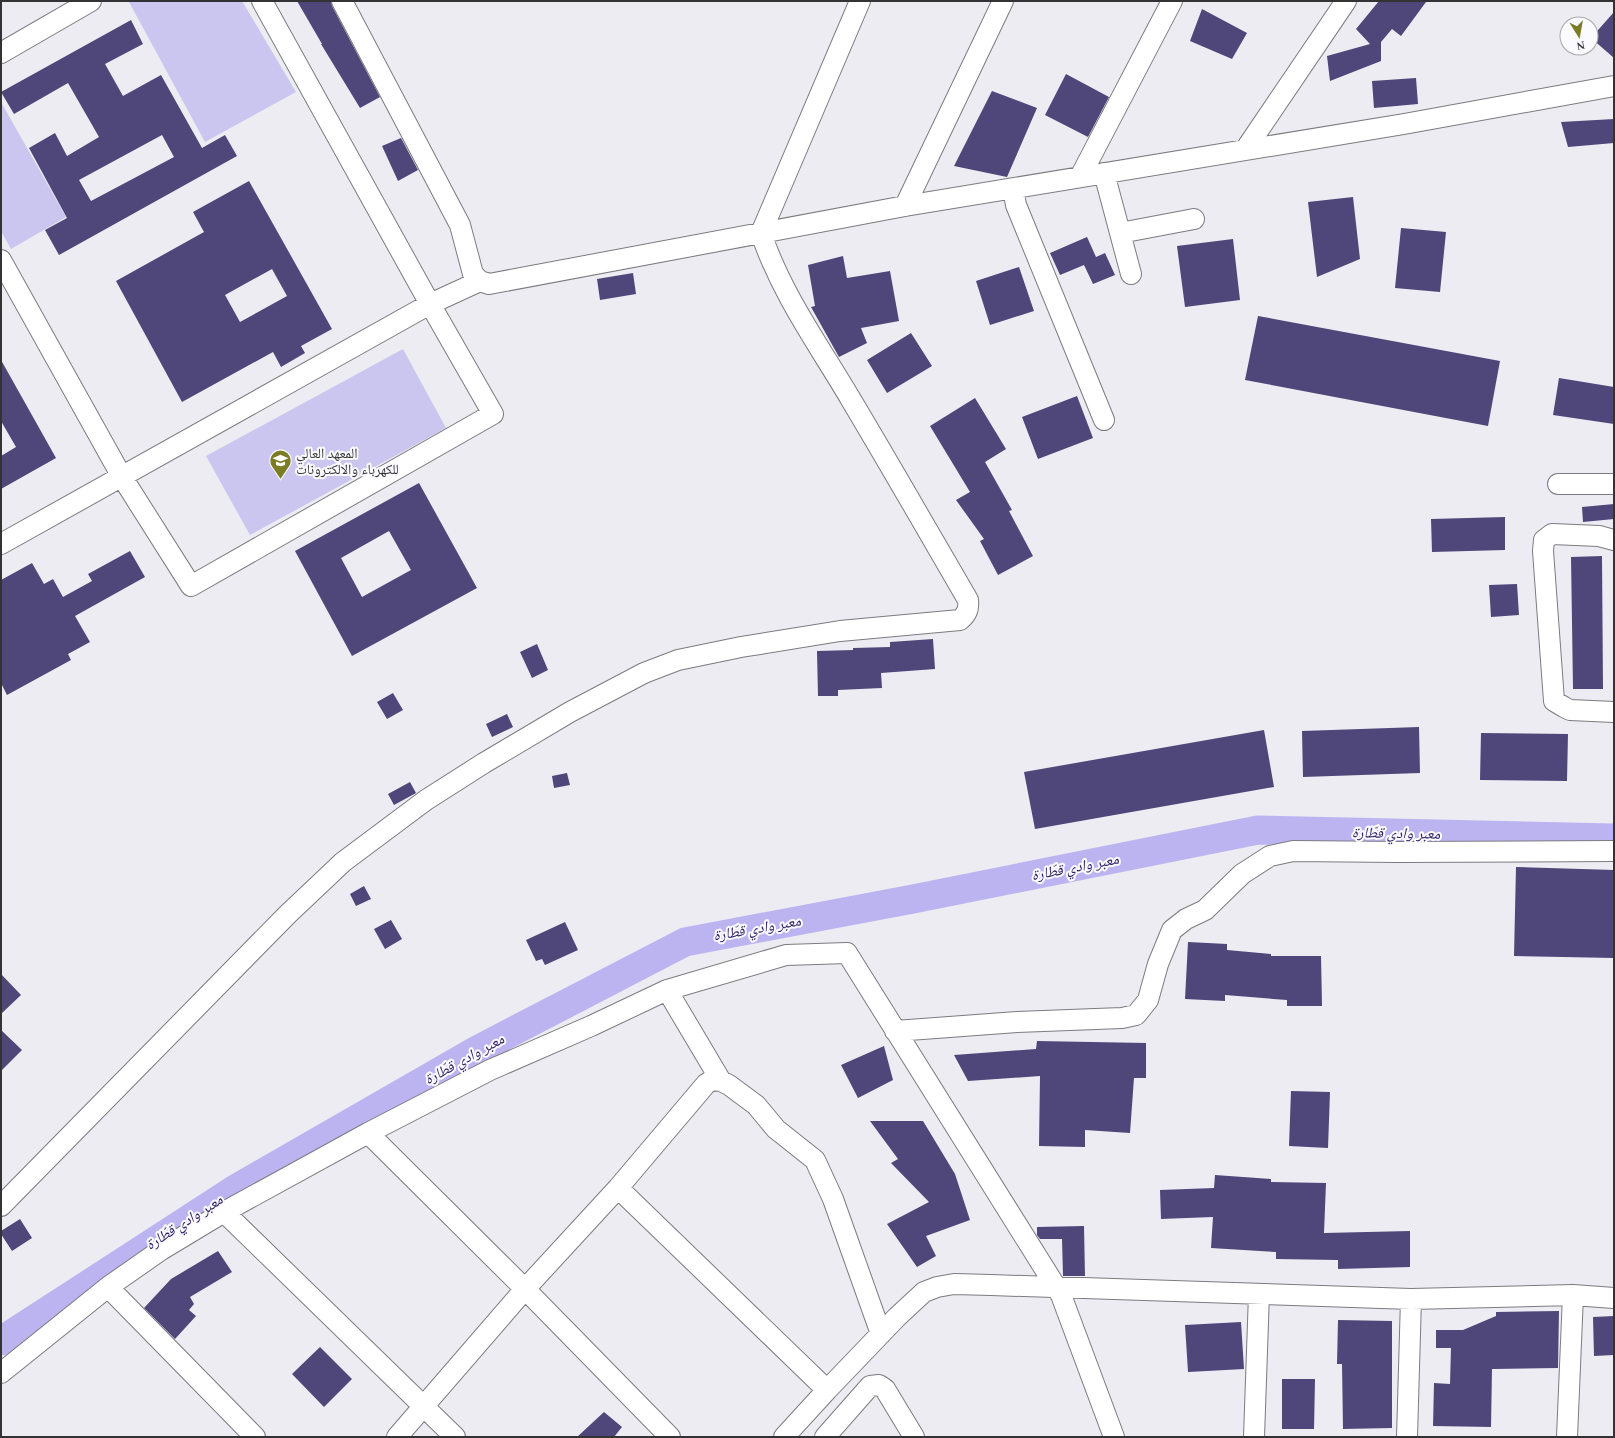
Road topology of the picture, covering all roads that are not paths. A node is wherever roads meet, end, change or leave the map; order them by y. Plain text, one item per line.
1 (91, 1) edge
2 (262, 1) edge
3 (342, 1) edge
4 (860, 1) edge
5 (1003, 1) edge
6 (1172, 1) edge
7 (1346, 1) edge
8 (1, 53) edge
9 (1614, 86) edge
10 (1244, 150) junction
11 (1104, 173) junction
12 (1080, 177) junction
13 (1013, 189) junction
14 (904, 206) junction
15 (1194, 219) dead end
16 (761, 233) junction
17 (1120, 234) junction
18 (1, 260) edge
19 (1131, 274) dead end
20 (480, 281) junction
21 (430, 304) junction
22 (1104, 420) dead end
23 (122, 477) junction
24 (1558, 484) dead end
25 (1614, 484) edge
26 (1614, 540) edge
27 (1, 544) edge
28 (1614, 712) edge
29 (1614, 851) edge
30 (667, 990) junction
31 (895, 1030) junction
32 (721, 1081) junction
33 (368, 1133) junction
34 (618, 1188) junction
35 (1, 1206) edge
36 (224, 1212) junction
37 (1056, 1286) junction
38 (108, 1287) junction
39 (525, 1289) junction
40 (1259, 1294) junction
41 (1573, 1295) junction
42 (1614, 1298) edge
43 (1411, 1299) junction
44 (881, 1334) junction
45 (1, 1373) edge
46 (827, 1390) junction
47 (424, 1407) junction
48 (255, 1437) edge
49 (397, 1437) edge
50 (455, 1437) edge
51 (670, 1437) edge
52 (784, 1437) edge
53 (825, 1437) edge
54 (914, 1437) edge
55 (1114, 1437) edge
56 (1254, 1437) edge
57 (1407, 1437) edge
58 (1567, 1437) edge

1 - 8 street
2 - 21 street
3 - 20 street
4 - 16 street
5 - 14 street
6 - 12 street
7 - 10 street
9 - 10 street
10 - 11 street
11 - 12 street
11 - 17 street
12 - 13 street
13 - 14 street
13 - 22 street
14 - 16 street
15 - 17 street
16 - 20 street
16 - 35 street
17 - 19 street
18 - 23 street
20 - 21 street
21 - 23 street
21 - 23 street
23 - 27 street
24 - 25 street
26 - 28 street
29 - 31 street
30 - 31 street
30 - 32 street
30 - 33 street
31 - 37 street
32 - 34 street
32 - 44 street
33 - 36 street
33 - 39 street
34 - 39 street
34 - 46 street
36 - 38 street
36 - 47 street
37 - 40 street
37 - 44 street
37 - 55 street
38 - 45 street
38 - 48 street
39 - 47 street
39 - 51 street
40 - 43 street
40 - 56 street
41 - 42 street
41 - 43 street
41 - 58 street
43 - 57 street
44 - 46 street
46 - 52 street
47 - 49 street
47 - 50 street
53 - 54 street

